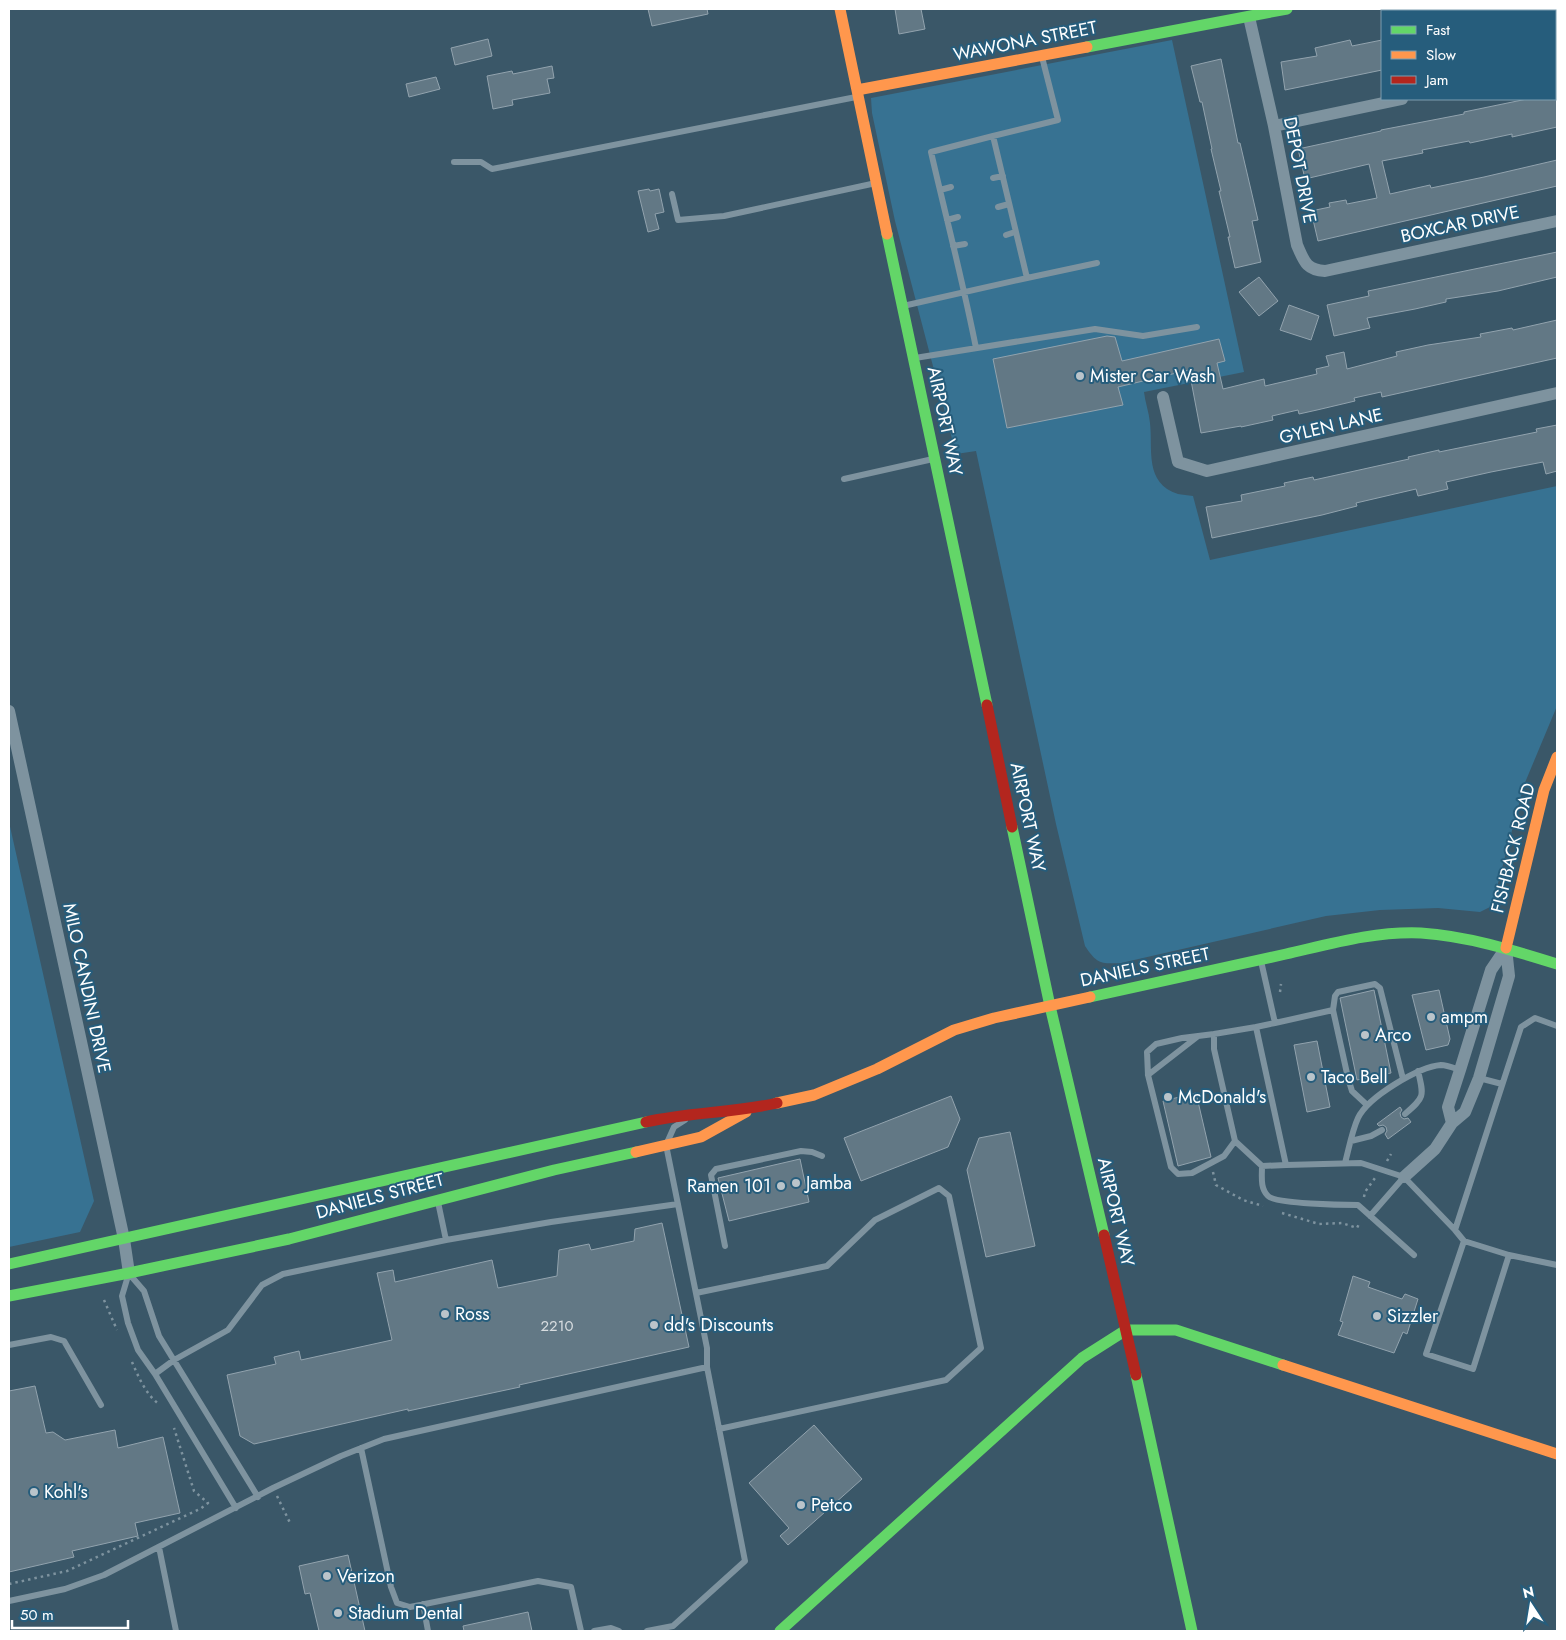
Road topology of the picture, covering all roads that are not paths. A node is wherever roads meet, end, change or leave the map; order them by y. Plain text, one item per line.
1 (840, 9) edge
2 (1287, 9) edge
3 (1250, 16) junction
4 (1041, 56) junction
5 (858, 93) junction
6 (1397, 100) edge
7 (1274, 126) junction
8 (993, 136) junction
9 (454, 162) dead end
10 (1003, 176) junction
11 (993, 178) dead end
12 (877, 183) junction
13 (951, 187) dead end
14 (940, 190) junction
15 (672, 194) dead end
16 (1009, 204) junction
17 (998, 207) dead end
18 (958, 217) dead end
19 (947, 220) junction
20 (1557, 221) edge
21 (1015, 232) junction
22 (1006, 235) dead end
23 (965, 244) dead end
24 (953, 246) junction
25 (1370, 261) joint
26 (1097, 263) dead end
27 (1027, 278) junction
28 (965, 292) junction
29 (903, 306) junction
30 (1197, 327) dead end
31 (976, 348) junction
32 (914, 358) junction
33 (1557, 394) edge
34 (1163, 397) dead end
35 (935, 458) junction
36 (844, 479) dead end
37 (9, 711) edge
38 (1557, 757) edge
39 (1506, 948) junction
40 (1261, 959) junction
41 (1557, 964) edge
42 (1050, 1006) junction
43 (1333, 1010) junction
44 (1275, 1023) junction
45 (1557, 1026) edge
46 (1256, 1027) junction
47 (1214, 1034) junction
48 (1198, 1036) junction
49 (1460, 1070) junction
50 (1418, 1071) junction
51 (1148, 1075) junction
52 (1479, 1078) junction
53 (1403, 1079) junction
54 (1502, 1084) junction
55 (1367, 1105) junction
56 (753, 1109) junction
57 (694, 1114) junction
58 (1404, 1114) dead end
59 (1452, 1123) junction
60 (1382, 1130) dead end
61 (1235, 1141) junction
62 (1351, 1141) junction
63 (666, 1145) junction
64 (822, 1156) dead end
65 (1345, 1163) junction
66 (1286, 1165) junction
67 (1262, 1166) junction
68 (1404, 1177) junction
69 (437, 1199) junction
70 (678, 1204) junction
71 (1370, 1216) junction
72 (1455, 1230) junction
73 (124, 1239) junction
74 (446, 1240) junction
75 (1464, 1241) junction
76 (725, 1246) dead end
77 (1414, 1255) dead end
78 (1509, 1255) junction
79 (9, 1264) edge
80 (1557, 1265) edge
81 (129, 1273) junction
82 (696, 1293) junction
83 (9, 1296) edge
84 (1126, 1330) junction
85 (9, 1345) edge
86 (174, 1360) junction
87 (707, 1367) junction
88 (155, 1374) junction
89 (101, 1405) dead end
90 (719, 1429) junction
91 (361, 1448) junction
92 (1557, 1454) edge
93 (258, 1497) junction
94 (236, 1508) junction
95 (159, 1547) junction
96 (9, 1601) edge
97 (422, 1604) junction
98 (176, 1631) edge
99 (428, 1631) edge
100 (581, 1631) edge
101 (594, 1631) edge
102 (619, 1631) edge
103 (647, 1631) edge
104 (780, 1631) edge
105 (1192, 1631) edge

1 - 5 main road, AIRPORT WAY
2 - 3 main road, WAWONA STREET
3 - 4 main road, WAWONA STREET
3 - 7 street, DEPOT DRIVE
4 - 5 main road, WAWONA STREET
4 - 8 lane
5 - 9 lane
5 - 12 main road, AIRPORT WAY
6 - 7 street
7 - 25 street, DEPOT DRIVE
8 - 10 lane
8 - 14 lane
10 - 11 lane
10 - 16 lane
12 - 15 lane
12 - 29 main road, AIRPORT WAY
13 - 14 lane
14 - 19 lane
16 - 17 lane
16 - 21 lane
18 - 19 lane
19 - 24 lane
20 - 25 street, BOXCAR DRIVE
21 - 22 lane
21 - 27 lane
23 - 24 lane
24 - 28 lane
26 - 27 lane
27 - 28 lane
28 - 29 lane
28 - 31 lane
29 - 32 main road, AIRPORT WAY
30 - 31 lane
31 - 32 lane
32 - 35 main road, AIRPORT WAY
33 - 34 street, GYLEN LANE
35 - 36 lane
35 - 42 main road, AIRPORT WAY
37 - 73 street, MILO CANDINI DRIVE
38 - 39 main road, FISHBACK ROAD
39 - 40 main road, DANIELS STREET
39 - 41 main road, DANIELS STREET
39 - 49 street, FISHBACK ROAD
39 - 52 street, FISHBACK ROAD
40 - 42 main road, DANIELS STREET
40 - 44 lane
42 - 56 main road, DANIELS STREET
42 - 84 main road, AIRPORT WAY
43 - 44 lane
43 - 53 lane
43 - 55 lane
44 - 46 lane
45 - 54 lane
46 - 47 lane
46 - 66 lane
47 - 48 lane
47 - 61 lane
48 - 51 lane
48 - 51 lane
49 - 50 lane
49 - 59 street, FISHBACK ROAD
50 - 53 lane
50 - 58 lane
51 - 61 lane
52 - 54 lane
52 - 59 street, FISHBACK ROAD
53 - 55 lane
54 - 72 lane
55 - 62 lane
56 - 57 main road, DANIELS STREET
56 - 63 main road, DANIELS STREET
57 - 63 lane
57 - 73 main road, DANIELS STREET
59 - 68 street, FISHBACK ROAD
60 - 62 lane
61 - 67 lane
62 - 65 lane
63 - 69 main road, DANIELS STREET
63 - 70 lane
64 - 76 lane
65 - 66 lane
65 - 68 lane
66 - 67 lane
67 - 71 lane
68 - 71 lane
68 - 72 lane
69 - 74 lane
69 - 81 main road, DANIELS STREET
70 - 74 lane
70 - 82 lane
71 - 77 lane
72 - 75 lane
73 - 79 main road, DANIELS STREET
73 - 81 street, MILO CANDINI DRIVE
74 - 86 lane
75 - 78 lane
75 - 78 lane
78 - 80 lane
81 - 83 main road, DANIELS STREET
81 - 86 lane
81 - 88 lane
82 - 87 lane
82 - 90 lane
84 - 92 main road
84 - 104 main road
84 - 105 main road, AIRPORT WAY
85 - 89 lane
86 - 88 lane
86 - 93 lane
87 - 90 lane
87 - 91 lane
88 - 94 lane
90 - 103 lane
91 - 93 lane
91 - 97 lane
93 - 94 lane
94 - 95 lane
95 - 96 lane
95 - 98 lane
97 - 99 lane
97 - 100 lane
101 - 102 lane

